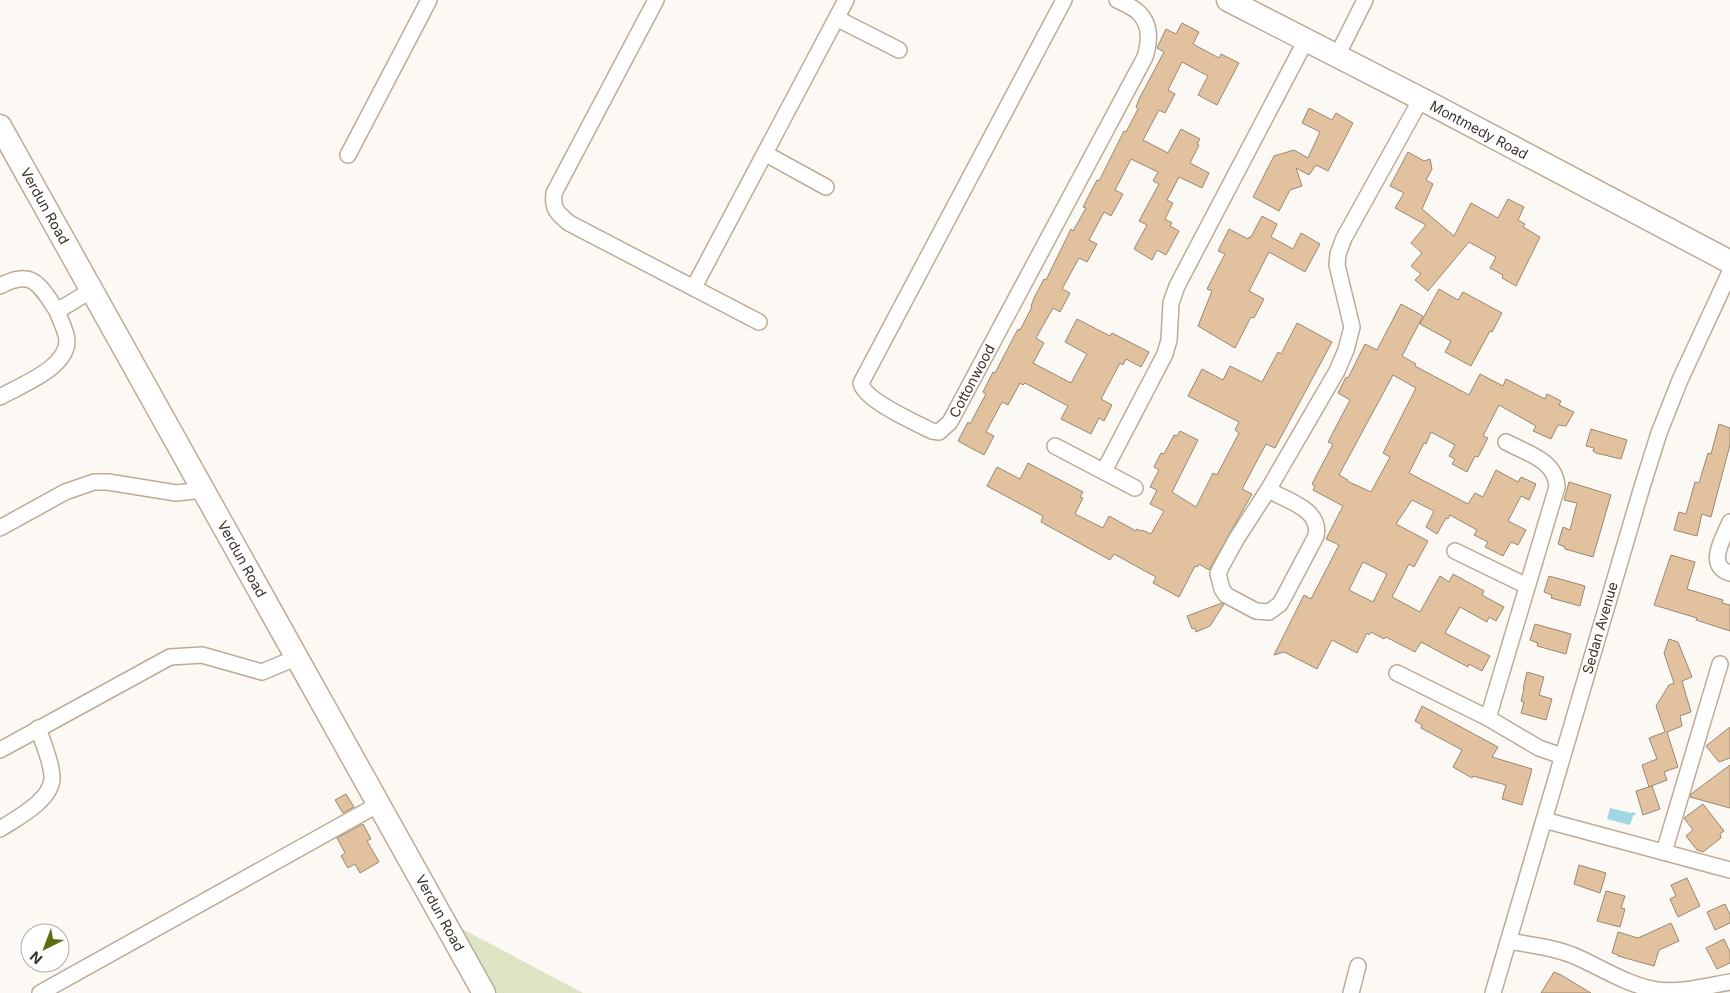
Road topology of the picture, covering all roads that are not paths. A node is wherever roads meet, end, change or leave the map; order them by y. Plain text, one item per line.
1 (429, 0) edge
2 (656, 0) edge
3 (846, 0) edge
4 (1064, 0) edge
5 (1117, 0) edge
6 (1228, 0) edge
7 (1365, 0) edge
8 (1141, 6) edge
9 (838, 19) junction
10 (1306, 40) junction
11 (899, 50) dead end
12 (1337, 56) junction
13 (1421, 99) junction
14 (0, 126) edge
15 (766, 154) junction
16 (348, 155) dead end
17 (826, 186) dead end
18 (1730, 262) edge
19 (1730, 272) edge
20 (0, 286) edge
21 (694, 287) junction
22 (92, 290) junction
23 (57, 311) junction
24 (759, 322) dead end
25 (0, 397) edge
26 (1506, 442) dead end
27 (1055, 446) dead end
28 (1104, 471) junction
29 (1134, 488) dead end
30 (204, 490) junction
31 (1268, 490) junction
32 (1730, 522) edge
33 (0, 528) edge
34 (1455, 552) dead end
35 (1730, 573) edge
36 (1527, 586) junction
37 (298, 657) junction
38 (1720, 664) dead end
39 (1397, 673) dead end
40 (1488, 718) junction
41 (38, 728) junction
42 (0, 750) edge
43 (1562, 756) junction
44 (379, 804) junction
45 (1544, 820) junction
46 (0, 829) edge
47 (1664, 852) junction
48 (1730, 870) edge
49 (1508, 941) junction
50 (1358, 966) dead end
51 (1730, 982) edge
52 (40, 993) edge
53 (484, 993) edge
54 (1351, 993) edge
55 (1493, 993) edge

1 - 16 street
2 - 21 street
3 - 9 street
4 - 8 street, Cottonwood
5 - 8 street, Cottonwood
6 - 10 street, Montmedy Road
7 - 12 street
9 - 11 street
9 - 15 street
10 - 12 street, Montmedy Road
10 - 28 street
12 - 13 street, Montmedy Road
13 - 18 street, Montmedy Road
13 - 31 street
14 - 22 street, Verdun Road
15 - 17 street
15 - 21 street
19 - 43 street, Sedan Avenue
20 - 23 street
21 - 24 street
22 - 23 street
22 - 30 street, Verdun Road
23 - 25 street
26 - 36 street
27 - 28 street
28 - 29 street
30 - 33 street
30 - 37 street, Verdun Road
31 - 31 street
32 - 35 street
34 - 36 street
36 - 40 street
37 - 41 street
37 - 44 street, Verdun Road
38 - 47 street
39 - 40 street
40 - 43 street
41 - 42 street
41 - 46 street
43 - 45 street, Sedan Avenue
44 - 52 street
44 - 53 street, Verdun Road
45 - 47 street
45 - 49 street, Sedan Avenue
47 - 48 street
49 - 51 street
49 - 55 street, Sedan Avenue
50 - 54 street

